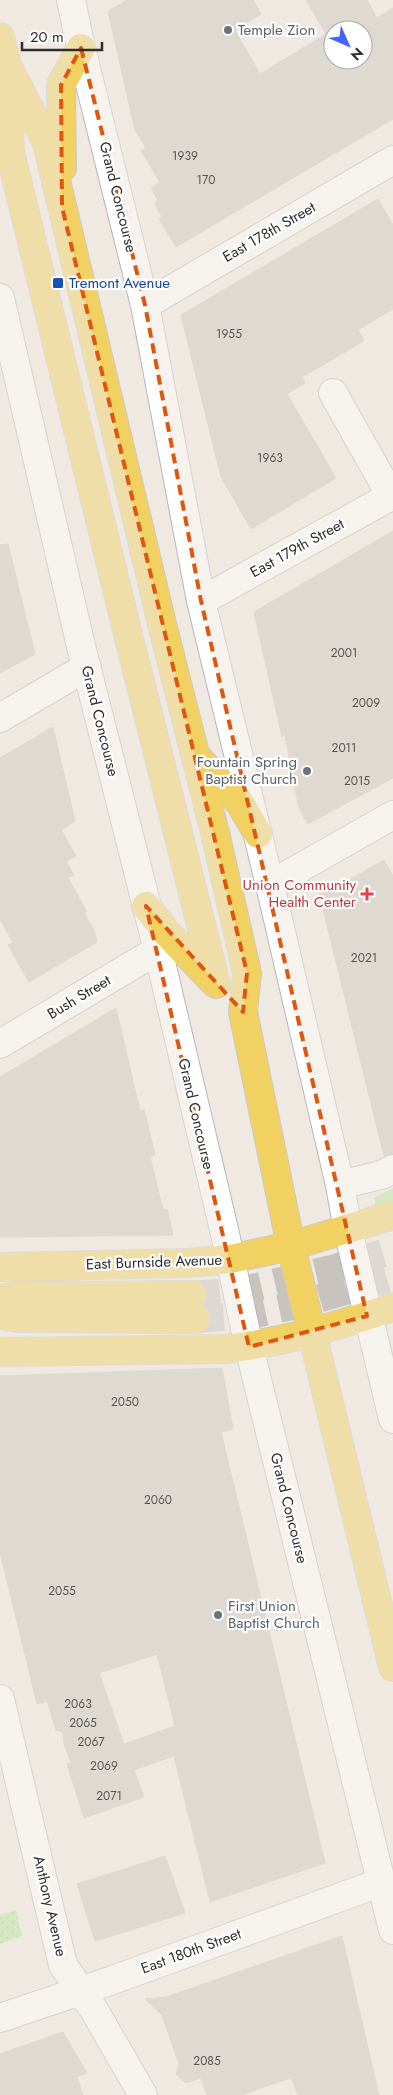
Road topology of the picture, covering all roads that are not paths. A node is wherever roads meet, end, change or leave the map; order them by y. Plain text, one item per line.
1 (71, 0) edge
2 (0, 37) edge
3 (81, 48) junction
4 (7, 66) junction
5 (393, 160) edge
6 (62, 207) junction
7 (0, 298) edge
8 (145, 305) junction
9 (10, 384) edge
10 (333, 393) dead end
11 (392, 496) edge
12 (201, 601) junction
13 (87, 666) junction
14 (0, 718) edge
15 (195, 756) junction
16 (393, 815) edge
17 (258, 834) junction
18 (270, 885) junction
19 (146, 906) junction
20 (158, 950) junction
21 (216, 984) junction
22 (243, 1012) junction
23 (0, 1044) edge
24 (393, 1169) edge
25 (340, 1185) junction
26 (393, 1215) edge
27 (348, 1230) junction
28 (291, 1246) junction
29 (230, 1259) junction
30 (0, 1267) edge
31 (0, 1299) edge
32 (393, 1307) edge
33 (0, 1315) edge
34 (368, 1316) junction
35 (312, 1332) junction
36 (249, 1347) junction
37 (0, 1352) edge
38 (393, 1419) edge
39 (393, 1667) edge
40 (0, 1699) edge
41 (382, 1882) junction
42 (393, 1930) edge
43 (81, 1990) junction
44 (0, 2018) edge
45 (144, 2095) edge

1 - 3 street, Grand Concourse
2 - 4 main road
3 - 6 main road
3 - 8 street, Grand Concourse
4 - 6 main road
4 - 21 main road
5 - 8 street, East 178th Street
6 - 15 main road
7 - 9 street, Grand Concourse
8 - 12 street, Grand Concourse
9 - 13 street, Grand Concourse
10 - 11 street
11 - 12 street, East 179th Street
12 - 17 street, Grand Concourse
13 - 14 street
13 - 19 street, Grand Concourse
15 - 17 main road
15 - 22 main road
16 - 18 street
17 - 18 street, Grand Concourse
18 - 25 street, Grand Concourse
19 - 20 street, Grand Concourse
19 - 21 main road
20 - 23 street, Bush Street
20 - 29 street, Grand Concourse
21 - 22 main road
22 - 28 main road
24 - 25 street
25 - 27 street, Grand Concourse
26 - 27 main road, East Burnside Avenue
27 - 28 main road, East Burnside Avenue
27 - 34 street, Grand Concourse
28 - 29 main road, East Burnside Avenue
28 - 35 main road
29 - 30 main road, East Burnside Avenue
29 - 36 street, Grand Concourse
31 - 33 main road, East Burnside Avenue
32 - 34 main road
34 - 35 main road
34 - 38 street, Grand Concourse
35 - 36 main road
35 - 39 main road
36 - 37 main road
36 - 41 street, Grand Concourse
40 - 43 street, Anthony Avenue
41 - 42 street, Grand Concourse
41 - 43 street, East 180th Street
43 - 44 street, East 180th Street
43 - 45 street, Anthony Avenue

